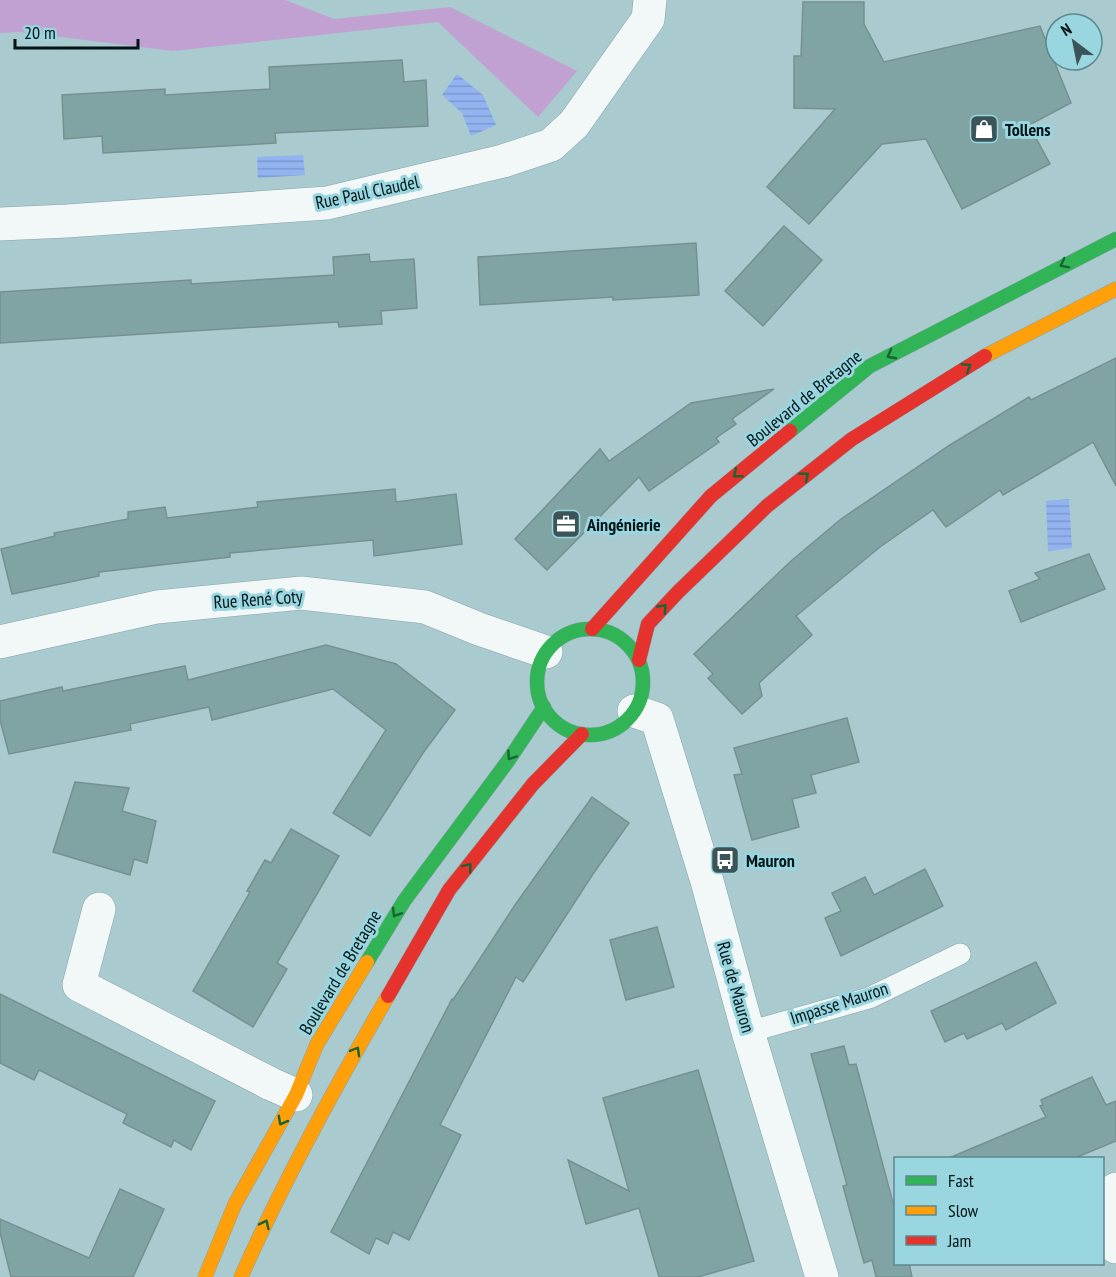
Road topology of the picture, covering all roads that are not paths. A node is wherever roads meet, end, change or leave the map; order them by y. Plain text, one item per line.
1 (650, 0) edge
2 (0, 224) edge
3 (1116, 239) edge
4 (1116, 289) edge
5 (592, 629) junction
6 (0, 642) edge
7 (546, 652) junction
8 (639, 660) junction
9 (544, 707) junction
10 (634, 711) junction
11 (582, 734) junction
12 (99, 909) dead end
13 (960, 954) dead end
14 (748, 1032) junction
15 (296, 1095) junction
16 (1116, 1189) edge
17 (1116, 1246) edge
18 (205, 1277) edge
19 (241, 1277) edge
20 (822, 1277) edge

1 - 2 street, Rue Paul Claudel
3 -> 5 main road, Boulevard de Bretagne
8 -> 4 main road
5 - 7 main road
5 - 8 main road
6 - 7 street, Rue René Coty
7 - 9 main road
8 - 10 main road
9 - 11 main road
9 -> 15 main road, Boulevard de Bretagne
10 - 11 main road
10 - 14 street, Rue de Mauron
19 -> 11 main road
12 - 15 street
13 - 14 lane, Impasse Mauron
14 - 20 street, Rue de Mauron
15 -> 18 main road, Boulevard de Bretagne
16 - 17 street

